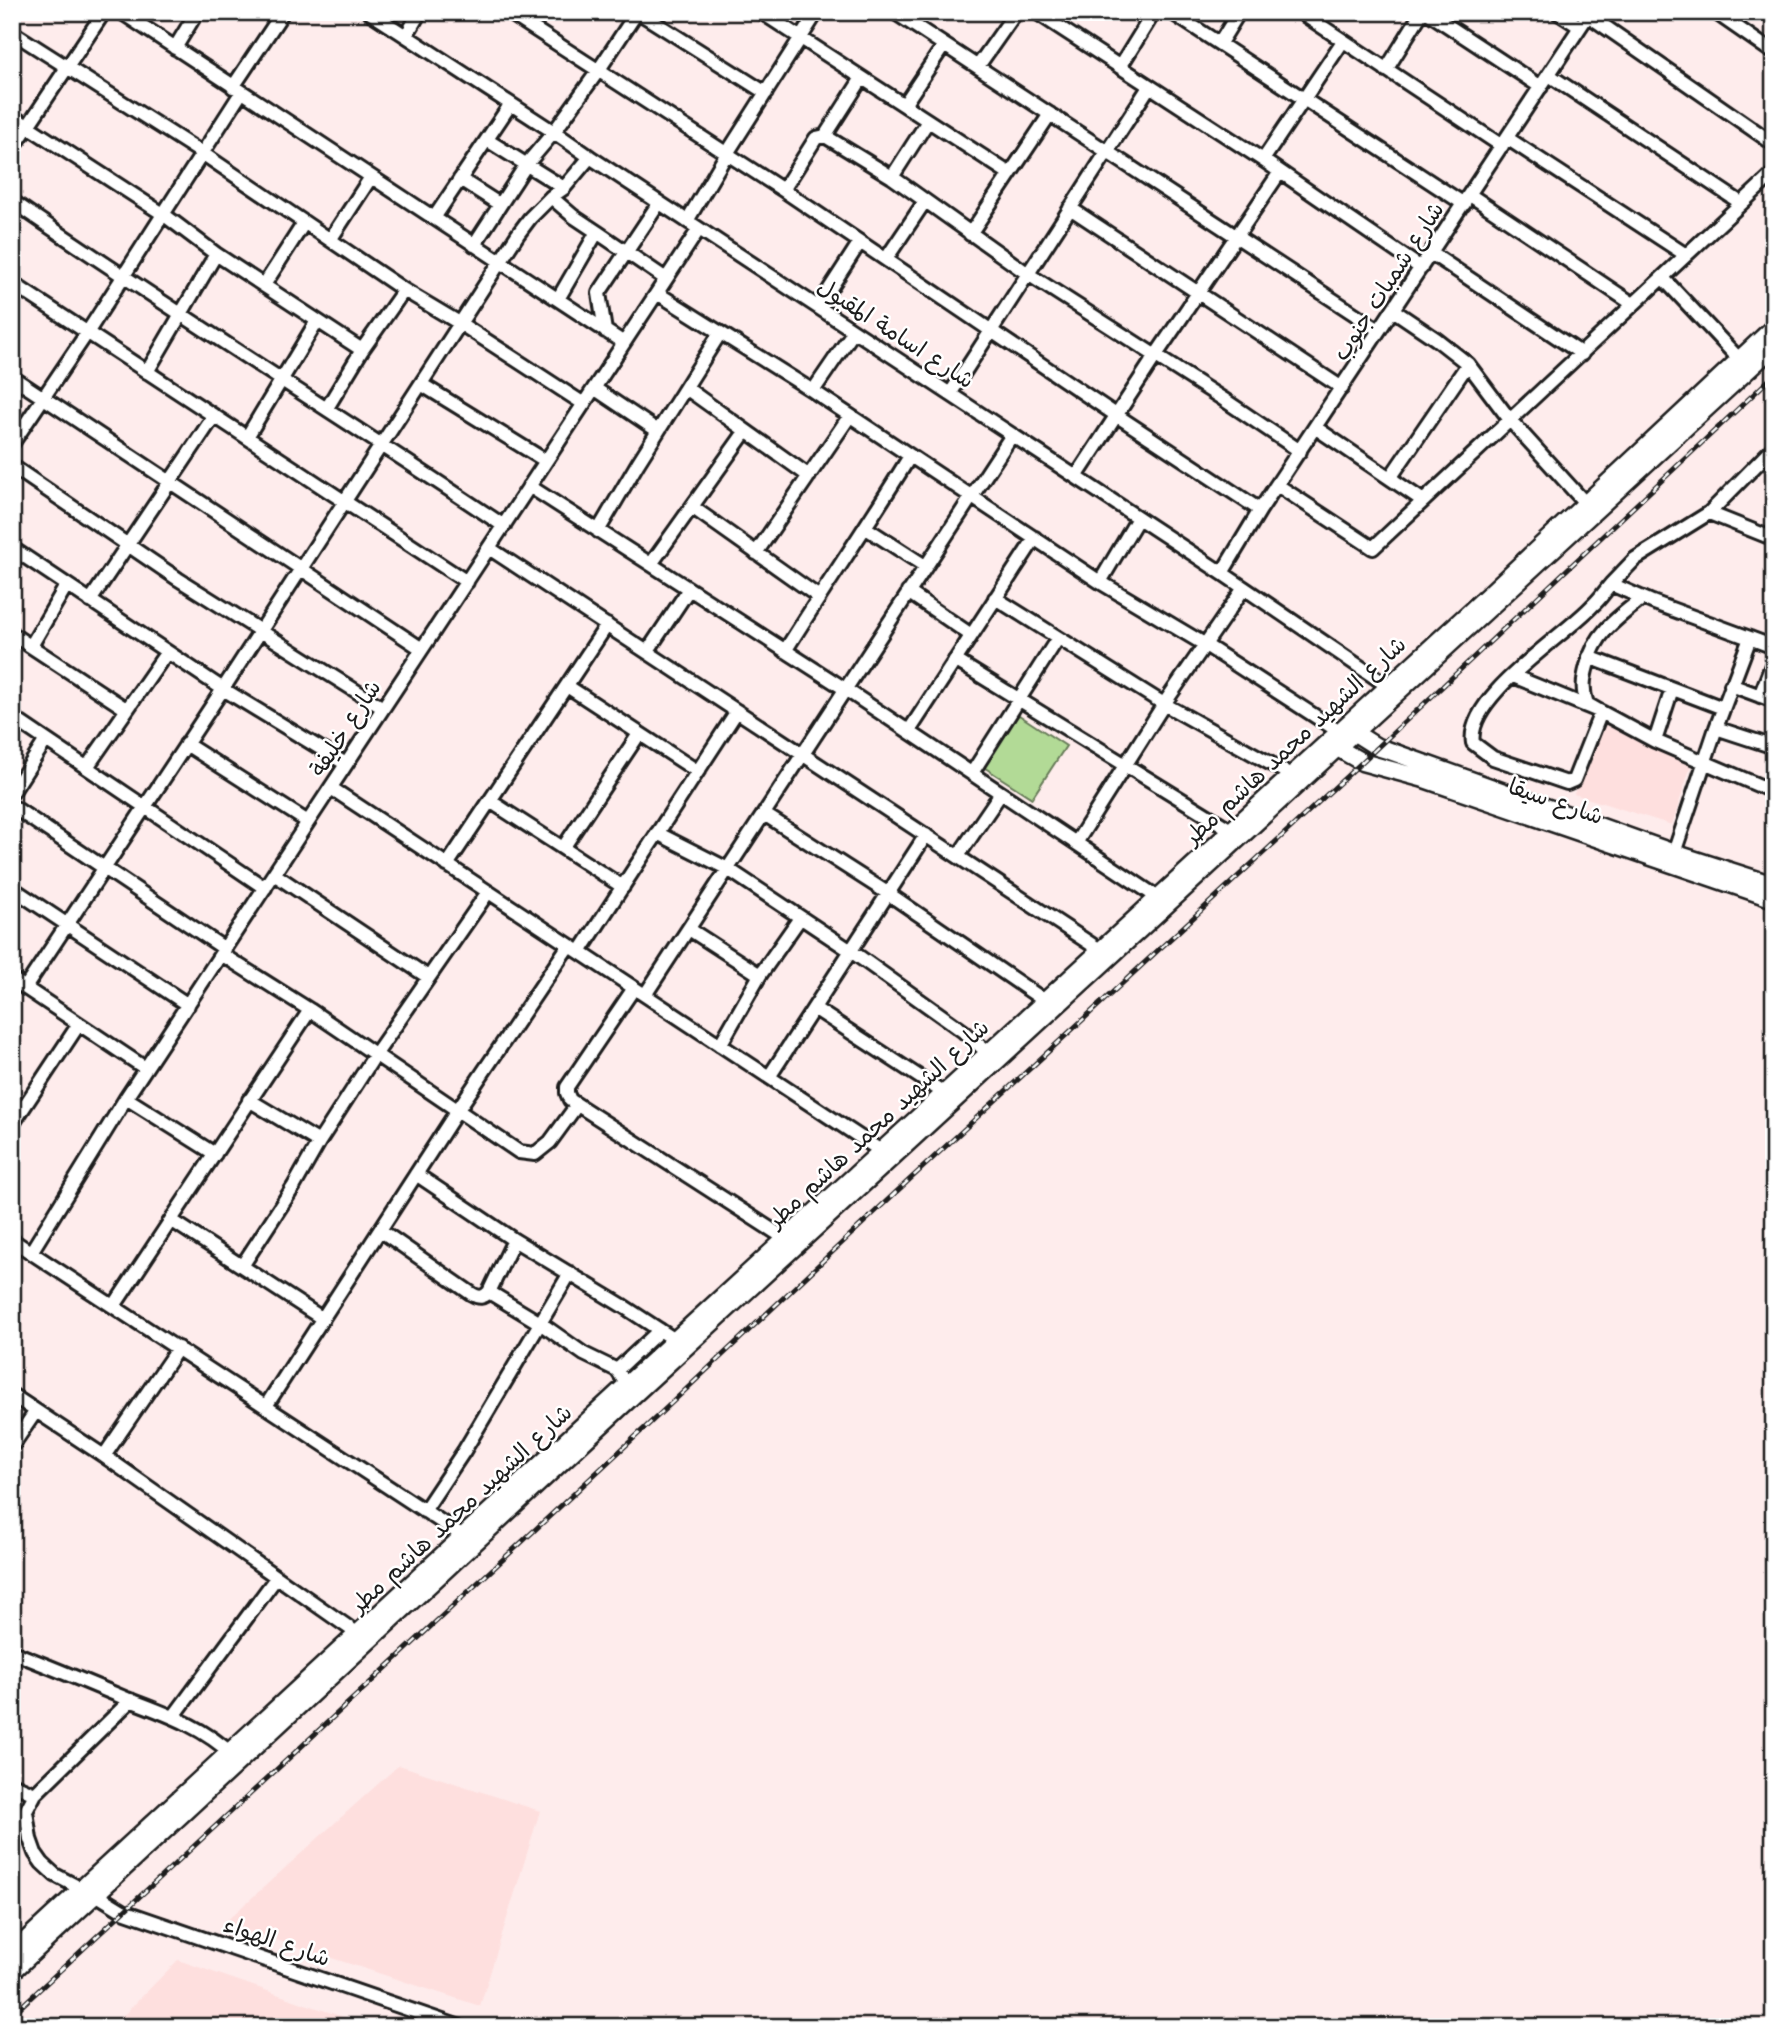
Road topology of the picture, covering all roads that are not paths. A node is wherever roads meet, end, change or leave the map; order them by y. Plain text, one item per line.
1 (104, 12) edge
2 (121, 12) edge
3 (197, 12) edge
4 (283, 12) edge
5 (369, 12) edge
6 (420, 12) edge
7 (508, 12) edge
8 (637, 12) edge
9 (761, 12) edge
10 (817, 12) edge
11 (894, 12) edge
12 (1016, 12) edge
13 (1036, 12) edge
14 (1154, 12) edge
15 (1171, 12) edge
16 (1239, 12) edge
17 (1300, 12) edge
18 (1425, 12) edge
19 (1557, 12) edge
20 (1715, 12) edge
21 (1589, 13) edge
22 (1580, 27) junction
23 (12, 32) edge
24 (406, 36) junction
25 (801, 38) junction
26 (1343, 41) junction
27 (1220, 43) junction
28 (944, 45) junction
29 (174, 48) junction
30 (1774, 53) edge
31 (978, 66) junction
32 (68, 67) junction
33 (1120, 67) junction
34 (1386, 70) junction
35 (598, 71) junction
36 (1549, 75) junction
37 (862, 78) junction
38 (1149, 87) junction
39 (1541, 87) junction
40 (237, 90) junction
41 (766, 93) junction
42 (1303, 99) junction
43 (510, 105) junction
44 (904, 105) junction
45 (1050, 114) junction
46 (12, 116) edge
47 (928, 121) junction
48 (28, 126) junction
49 (554, 132) junction
50 (825, 136) junction
51 (487, 140) junction
52 (1504, 142) junction
53 (1774, 144) edge
54 (12, 150) edge
55 (1107, 152) junction
56 (202, 153) junction
57 (726, 155) junction
58 (590, 157) junction
59 (1263, 160) junction
60 (526, 165) junction
61 (1280, 172) junction
62 (1774, 173) edge
63 (1010, 174) junction
64 (371, 177) junction
65 (892, 177) junction
66 (460, 179) junction
67 (564, 188) junction
68 (783, 190) junction
69 (551, 197) junction
70 (1467, 200) junction
71 (12, 201) edge
72 (925, 201) junction
73 (659, 203) junction
74 (1741, 203) junction
75 (499, 204) junction
76 (1070, 208) junction
77 (163, 214) junction
78 (434, 218) junction
79 (687, 221) junction
80 (304, 223) junction
81 (699, 229) junction
82 (597, 232) junction
83 (970, 234) junction
84 (1236, 236) junction
85 (330, 240) junction
86 (860, 242) junction
87 (474, 245) junction
88 (626, 252) junction
89 (1431, 253) junction
90 (216, 254) junction
91 (1686, 255) junction
92 (886, 259) junction
93 (501, 262) junction
94 (1421, 268) junction
95 (1028, 274) junction
96 (122, 277) junction
97 (1663, 278) junction
98 (666, 279) junction
99 (12, 283) edge
100 (264, 285) junction
101 (404, 290) junction
102 (657, 293) junction
103 (1198, 294) junction
104 (558, 299) junction
105 (1633, 304) junction
106 (818, 307) junction
107 (1393, 310) junction
108 (182, 314) junction
109 (317, 321) junction
110 (461, 324) junction
111 (1774, 327) edge
112 (991, 330) junction
113 (1379, 330) junction
114 (605, 331) junction
115 (854, 331) junction
116 (87, 333) junction
117 (720, 333) junction
118 (624, 343) junction
119 (1774, 346) edge
120 (362, 350) junction
121 (1582, 354) junction
122 (1156, 355) junction
123 (1739, 359) junction
124 (1468, 364) junction
125 (147, 372) junction
126 (12, 377) edge
127 (283, 379) junction
128 (421, 384) junction
129 (594, 388) junction
130 (686, 388) junction
131 (1342, 388) junction
132 (813, 391) junction
133 (950, 394) junction
134 (43, 398) junction
135 (584, 404) junction
136 (327, 408) junction
137 (1116, 415) junction
138 (214, 416) junction
139 (849, 416) junction
140 (1510, 420) junction
141 (1316, 428) junction
142 (658, 431) junction
143 (745, 432) junction
144 (1012, 435) junction
145 (247, 437) junction
146 (382, 443) junction
147 (12, 444) edge
148 (1774, 447) edge
149 (1300, 451) junction
150 (910, 456) junction
151 (546, 461) junction
152 (12, 466) edge
153 (809, 476) junction
154 (1076, 477) junction
155 (1390, 478) junction
156 (170, 482) junction
157 (1277, 485) junction
158 (530, 486) junction
159 (971, 496) junction
160 (1422, 500) junction
161 (344, 501) junction
162 (1587, 504) junction
163 (692, 507) junction
164 (1260, 510) junction
165 (1709, 513) junction
166 (1138, 518) junction
167 (504, 526) junction
168 (866, 528) junction
169 (598, 531) junction
170 (1035, 538) junction
171 (1774, 539) edge
172 (128, 544) junction
173 (12, 548) edge
174 (489, 548) junction
175 (756, 553) junction
176 (651, 564) junction
177 (925, 566) junction
178 (300, 568) junction
179 (1222, 573) junction
180 (467, 582) junction
181 (1100, 582) junction
182 (1611, 584) junction
183 (66, 586) junction
184 (1244, 588) junction
185 (689, 589) junction
186 (908, 592) junction
187 (819, 597) junction
188 (995, 598) junction
189 (1643, 598) junction
190 (90, 601) junction
191 (607, 625) junction
192 (259, 631) junction
193 (12, 634) edge
194 (971, 635) junction
195 (1750, 638) junction
196 (1058, 639) junction
197 (1204, 644) junction
198 (31, 646) junction
199 (1774, 647) edge
200 (422, 649) junction
201 (785, 650) junction
202 (167, 652) junction
203 (647, 652) junction
204 (1589, 657) junction
205 (956, 660) junction
206 (1774, 660) edge
207 (1513, 676) junction
208 (1731, 685) junction
209 (567, 686) junction
210 (223, 689) junction
211 (845, 689) junction
212 (1392, 690) junction
213 (1672, 690) junction
214 (1760, 696) junction
215 (1018, 700) junction
216 (1774, 701) edge
217 (1164, 704) junction
218 (383, 708) junction
219 (1723, 708) junction
220 (126, 709) junction
221 (737, 711) junction
222 (1601, 712) junction
223 (12, 717) edge
224 (1716, 728) junction
225 (909, 731) junction
226 (639, 734) junction
227 (1340, 736) junction
228 (46, 740) junction
229 (1655, 741) junction
230 (186, 744) junction
231 (1774, 747) edge
232 (803, 754) junction
233 (1704, 763) junction
234 (346, 764) junction
235 (1126, 766) junction
236 (87, 767) junction
237 (697, 771) junction
238 (972, 773) junction
239 (1291, 775) junction
240 (331, 788) junction
241 (1774, 792) edge
242 (12, 793) edge
243 (1001, 793) junction
244 (490, 801) junction
245 (12, 806) edge
246 (144, 806) junction
247 (764, 814) junction
248 (308, 822) junction
249 (1231, 830) junction
250 (657, 833) junction
251 (926, 835) junction
252 (1076, 843) junction
253 (563, 848) junction
254 (1674, 853) junction
255 (958, 856) junction
256 (447, 865) junction
257 (104, 867) junction
258 (728, 869) junction
259 (274, 874) junction
260 (622, 887) junction
261 (1773, 887) edge
262 (12, 888) edge
263 (265, 888) junction
264 (488, 892) junction
265 (889, 894) junction
266 (1157, 897) junction
267 (800, 918) junction
268 (67, 924) junction
269 (689, 929) junction
270 (574, 948) junction
271 (1100, 950) junction
272 (223, 951) junction
273 (852, 951) junction
274 (760, 975) junction
275 (428, 977) junction
276 (12, 979) edge
277 (25, 988) junction
278 (634, 988) junction
279 (645, 995) junction
280 (1045, 1001) junction
281 (188, 1005) junction
282 (814, 1008) junction
283 (310, 1010) junction
284 (79, 1024) junction
285 (720, 1045) junction
286 (988, 1053) junction
287 (375, 1055) junction
288 (145, 1069) junction
289 (769, 1077) junction
290 (944, 1093) junction
291 (126, 1098) junction
292 (249, 1100) junction
293 (577, 1105) junction
294 (16, 1110) edge
295 (457, 1111) junction
296 (12, 1125) edge
297 (320, 1142) junction
298 (881, 1151) junction
299 (215, 1154) junction
300 (416, 1174) junction
301 (171, 1220) junction
302 (380, 1230) junction
303 (786, 1239) junction
304 (12, 1240) edge
305 (514, 1240) junction
306 (30, 1252) junction
307 (242, 1266) junction
308 (570, 1273) junction
309 (489, 1292) junction
310 (114, 1307) junction
311 (323, 1319) junction
312 (540, 1323) junction
313 (660, 1330) junction
314 (675, 1340) junction
315 (178, 1348) junction
316 (617, 1370) junction
317 (632, 1389) junction
318 (12, 1395) edge
319 (266, 1406) junction
320 (36, 1410) junction
321 (12, 1446) edge
322 (104, 1456) junction
323 (424, 1511) junction
324 (468, 1541) junction
325 (276, 1578) junction
326 (358, 1634) junction
327 (12, 1652) edge
328 (131, 1700) junction
329 (174, 1716) junction
330 (235, 1757) junction
331 (12, 1784) edge
332 (35, 1794) junction
333 (89, 1891) junction
334 (12, 1954) edge
335 (12, 1972) edge
336 (460, 2027) edge

1 - 32 street
2 - 29 street
3 - 29 street
4 - 40 street
5 - 24 street, شارع اسامة المقبول
6 - 24 street
7 - 35 street
8 - 35 street
8 - 41 street
9 - 25 street
10 - 25 street
11 - 28 street
12 - 31 street
13 - 33 street
14 - 33 street
15 - 27 street
16 - 27 street
17 - 26 street
18 - 34 street
18 - 39 street
19 - 22 street
20 - 30 street
21 - 22 street, شارع شمبات جنوب
21 - 53 street
22 - 36 street, شارع شمبات جنوب
23 - 32 street
24 - 43 street, شارع اسامة المقبول
25 - 37 street
25 - 41 street
26 - 34 street
26 - 42 street
27 - 42 street
28 - 31 street
28 - 44 street
29 - 40 street
31 - 45 street
32 - 48 street
32 - 56 street
33 - 38 street
34 - 52 street
35 - 49 street
35 - 57 street
36 - 39 street, شارع شمبات جنوب
36 - 74 street
37 - 44 street
37 - 50 street
38 - 55 street
38 - 59 street
39 - 52 street, شارع شمبات جنوب
40 - 56 street
40 - 64 street
41 - 57 street
42 - 59 street
42 - 70 street
43 - 49 street, شارع اسامة المقبول
43 - 51 street
44 - 47 street
45 - 55 street
45 - 63 street
46 - 48 street
47 - 63 street
47 - 65 street
48 - 54 street
48 - 77 street
49 - 58 street, شارع اسامة المقبول
49 - 60 street
50 - 65 street
50 - 68 street
51 - 60 street
51 - 66 street
52 - 70 street, شارع شمبات جنوب
52 - 91 street
55 - 76 street
55 - 84 street
56 - 77 street
56 - 80 street
57 - 68 street
57 - 79 street
58 - 67 street
58 - 73 street, شارع اسامة المقبول
59 - 61 street
60 - 67 street
60 - 75 street
61 - 84 street
61 - 94 street
62 - 74 street
63 - 83 street
64 - 78 street
64 - 85 street
65 - 72 street
66 - 75 street
66 - 78 street
67 - 69 street
68 - 86 street
69 - 82 street
69 - 93 street
70 - 89 street, شارع شمبات جنوب
70 - 105 street
71 - 96 street
72 - 83 street
72 - 92 street
73 - 79 street, شارع اسامة المقبول
73 - 88 street
74 - 91 street
75 - 87 street
76 - 95 street
76 - 103 street
77 - 90 street
77 - 96 street
78 - 87 street
79 - 81 street, شارع اسامة المقبول
80 - 85 street
80 - 100 street
81 - 98 street, شارع خليفة
81 - 106 street, شارع اسامة المقبول
82 - 88 street
82 - 104 street
83 - 95 street
84 - 103 street
84 - 113 street
85 - 101 street
86 - 92 street
86 - 106 street
87 - 93 street
88 - 98 street
88 - 114 street
89 - 94 street, شارع شمبات جنوب
89 - 121 street
90 - 100 street
90 - 108 street
91 - 97 street
92 - 112 street
93 - 104 street
93 - 110 street
94 - 107 street, شارع شمبات جنوب
95 - 112 street
95 - 122 street
96 - 108 street
96 - 116 street
97 - 105 street
97 - 123 street
98 - 102 street, شارع خليفة
99 - 116 street
100 - 109 street
101 - 110 street
101 - 120 street
102 - 117 street
102 - 118 street, شارع خليفة
103 - 122 street
103 - 131 street
104 - 114 street
105 - 121 street
106 - 115 street, شارع اسامة المقبول
107 - 113 street, شارع شمبات جنوب
107 - 124 street
108 - 125 street
108 - 127 street
109 - 120 street
109 - 127 street
110 - 128 street
110 - 135 street
111 - 123 main road, شارع الشهيد محمد هاشم مطر
112 - 133 street
112 - 137 street
113 - 131 street, شارع شمبات جنوب
114 - 118 street
115 - 132 street
115 - 133 street, شارع اسامة المقبول
116 - 125 street
116 - 134 street
117 - 130 street
117 - 132 street
118 - 129 street, شارع خليفة
119 - 212 main road, شارع الشهيد محمد هاشم مطر
120 - 136 street
121 - 140 street
122 - 137 street
122 - 149 street
123 - 162 main road, شارع الشهيد محمد هاشم مطر
124 - 140 street
124 - 155 street
125 - 138 street
126 - 134 street
127 - 136 street
127 - 145 street
128 - 146 street
128 - 151 street
129 - 135 street, شارع خليفة
129 - 142 street
130 - 142 street
130 - 143 street
131 - 141 street, شارع شمبات جنوب
132 - 139 street
133 - 144 street, شارع اسامة المقبول
134 - 147 street
134 - 156 street
135 - 151 street, شارع خليفة
136 - 146 street
137 - 154 street
137 - 164 street
138 - 145 street
138 - 156 street
139 - 150 street
139 - 153 street
140 - 160 street
140 - 162 street
141 - 149 street, شارع شمبات جنوب
141 - 155 street
142 - 169 street
143 - 153 street
143 - 163 street
144 - 154 street, شارع اسامة المقبول
144 - 159 street
145 - 161 street
146 - 161 street
146 - 167 street
148 - 165 street
149 - 157 street, شارع شمبات جنوب
150 - 159 street
150 - 168 street
151 - 158 street, شارع خليفة
152 - 172 street
153 - 175 street
154 - 166 street, شارع اسامة المقبول
155 - 160 street
156 - 172 street
156 - 178 street
157 - 160 street
157 - 164 street, شارع شمبات جنوب
158 - 167 street, شارع خليفة
158 - 169 street
159 - 170 street
159 - 177 street
161 - 178 street
161 - 180 street
162 - 212 main road, شارع الشهيد محمد هاشم مطر
163 - 175 street
163 - 176 street
164 - 179 street, شارع شمبات جنوب
165 - 171 street
165 - 182 street
166 - 179 street, شارع اسامة المقبول
166 - 181 street
167 - 174 street, شارع خليفة
168 - 177 street
168 - 187 street
169 - 176 street
170 - 181 street
170 - 188 street
172 - 190 street
172 - 192 street
173 - 183 street
174 - 180 street, شارع خليفة
174 - 191 street
175 - 187 street
176 - 185 street
177 - 186 street
178 - 192 street
178 - 200 street
179 - 184 street, شارع اسامة المقبول
180 - 200 street, شارع خليفة
181 - 197 street
182 - 189 street
182 - 207 street
183 - 190 street
183 - 198 street
184 - 197 street
184 - 212 street, شارع اسامة المقبول
185 - 201 street
185 - 203 street
186 - 194 street
186 - 211 street
187 - 201 street
188 - 194 street
188 - 196 street
189 - 195 street
189 - 204 street
190 - 202 street
191 - 203 street
191 - 209 street
192 - 210 street
192 - 218 street
193 - 198 street
194 - 205 street
195 - 199 street
195 - 208 street
196 - 215 street
196 - 217 street
197 - 217 street
197 - 227 street
198 - 220 street
200 - 218 street, شارع خليفة
201 - 211 street
202 - 210 street
202 - 220 street
203 - 221 street
204 - 213 street
204 - 222 street
205 - 215 street
205 - 225 street
206 - 214 street
207 - 222 street
207 - 222 street
208 - 214 street
208 - 219 street
209 - 226 street
209 - 244 street
210 - 230 street
210 - 234 street
211 - 225 street
211 - 232 street
212 - 227 main road, شارع الشهيد محمد هاشم مطر
213 - 219 street
213 - 229 street
214 - 216 street
215 - 235 street
215 - 238 street
217 - 235 street
217 - 239 street
218 - 234 street, شارع خليفة
219 - 224 street
220 - 236 street
221 - 232 street
221 - 237 street
222 - 229 street
223 - 228 street
224 - 231 street
224 - 233 street
225 - 238 street
226 - 237 street
226 - 253 street
227 - 239 main road, شارع الشهيد محمد هاشم مطر
227 - 254 main road, شارع سيقا
227 - 261 main road, شارع سيقا
227 - 317 main road, شارع الشهيد محمد هاشم مطر
228 - 236 street
228 - 242 street
229 - 233 street
230 - 246 street
230 - 248 street
232 - 247 street
232 - 251 street
233 - 241 street
233 - 254 street
234 - 240 street, شارع خليفة
235 - 249 street
235 - 252 street
236 - 246 street
237 - 250 street
238 - 243 street
239 - 249 main road, شارع الشهيد محمد هاشم مطر
240 - 248 street, شارع خليفة
240 - 256 street
243 - 252 street
243 - 255 street
244 - 253 street
244 - 256 street
245 - 257 street
246 - 257 street
246 - 263 street
247 - 258 street
247 - 265 street
248 - 259 street, شارع خليفة
249 - 266 main road, شارع الشهيد محمد هاشم مطر
250 - 258 street
250 - 260 street
251 - 255 street
251 - 265 street
252 - 266 street
253 - 260 street
254 - 261 main road, شارع سيقا
255 - 271 street
256 - 264 street
257 - 268 street
257 - 272 street
258 - 267 street
258 - 269 street
259 - 263 street, شارع خليفة
259 - 275 street
260 - 270 street
262 - 268 street
263 - 272 street, شارع خليفة
264 - 270 street
264 - 275 street
265 - 273 street
265 - 280 street
266 - 271 main road, شارع الشهيد محمد هاشم مطر
267 - 273 street
267 - 274 street
268 - 277 street
268 - 281 street
269 - 274 street
269 - 279 street
270 - 278 street
270 - 295 street
271 - 280 main road, شارع الشهيد محمد هاشم مطر
272 - 281 street, شارع خليفة
272 - 283 street
273 - 282 street
273 - 286 street
274 - 285 street
275 - 287 street
276 - 277 street
277 - 284 street
278 - 279 street
278 - 293 street
279 - 285 street
280 - 286 main road, شارع الشهيد محمد هاشم مطر
281 - 288 street, شارع خليفة
282 - 289 street
282 - 290 street
283 - 287 street
283 - 292 street
284 - 288 street
284 - 294 street
285 - 289 street
286 - 290 main road, شارع الشهيد محمد هاشم مطر
287 - 295 street
287 - 297 street
288 - 291 street, شارع خليفة
289 - 298 street
290 - 298 main road, شارع الشهيد محمد هاشم مطر
291 - 299 street
291 - 306 street, شارع خليفة
292 - 297 street
292 - 299 street
293 - 295 street
293 - 303 street
294 - 296 street
295 - 300 street
297 - 307 street
298 - 303 main road, شارع الشهيد محمد هاشم مطر
299 - 301 street
300 - 302 street
300 - 305 street
301 - 307 street
301 - 310 street
302 - 309 street
302 - 311 street
303 - 314 main road, شارع الشهيد محمد هاشم مطر
304 - 306 street
305 - 308 street
305 - 309 street
306 - 310 street
307 - 311 street
308 - 312 street
308 - 313 street
309 - 312 street
310 - 315 street
311 - 319 street
312 - 316 street
312 - 323 street
313 - 314 street
313 - 316 street
314 - 317 main road, شارع الشهيد محمد هاشم مطر
315 - 319 street
315 - 322 street
316 - 317 street
317 - 324 main road, شارع الشهيد محمد هاشم مطر
318 - 320 street
319 - 323 street
320 - 321 street
320 - 322 street
322 - 325 street
323 - 324 street
324 - 326 main road, شارع الشهيد محمد هاشم مطر
324 - 330 main road, شارع الشهيد محمد هاشم مطر
325 - 326 street
325 - 329 street
326 - 330 main road, شارع الشهيد محمد هاشم مطر
327 - 328 street
328 - 329 street
328 - 332 street
329 - 330 street
330 - 333 main road, شارع الشهيد محمد هاشم مطر
331 - 332 street
332 - 333 street, شارع الهواء
333 - 334 main road, شارع الشهيد محمد هاشم مطر
333 - 335 main road, شارع الشهيد محمد هاشم مطر
333 - 336 street, شارع الهواء

